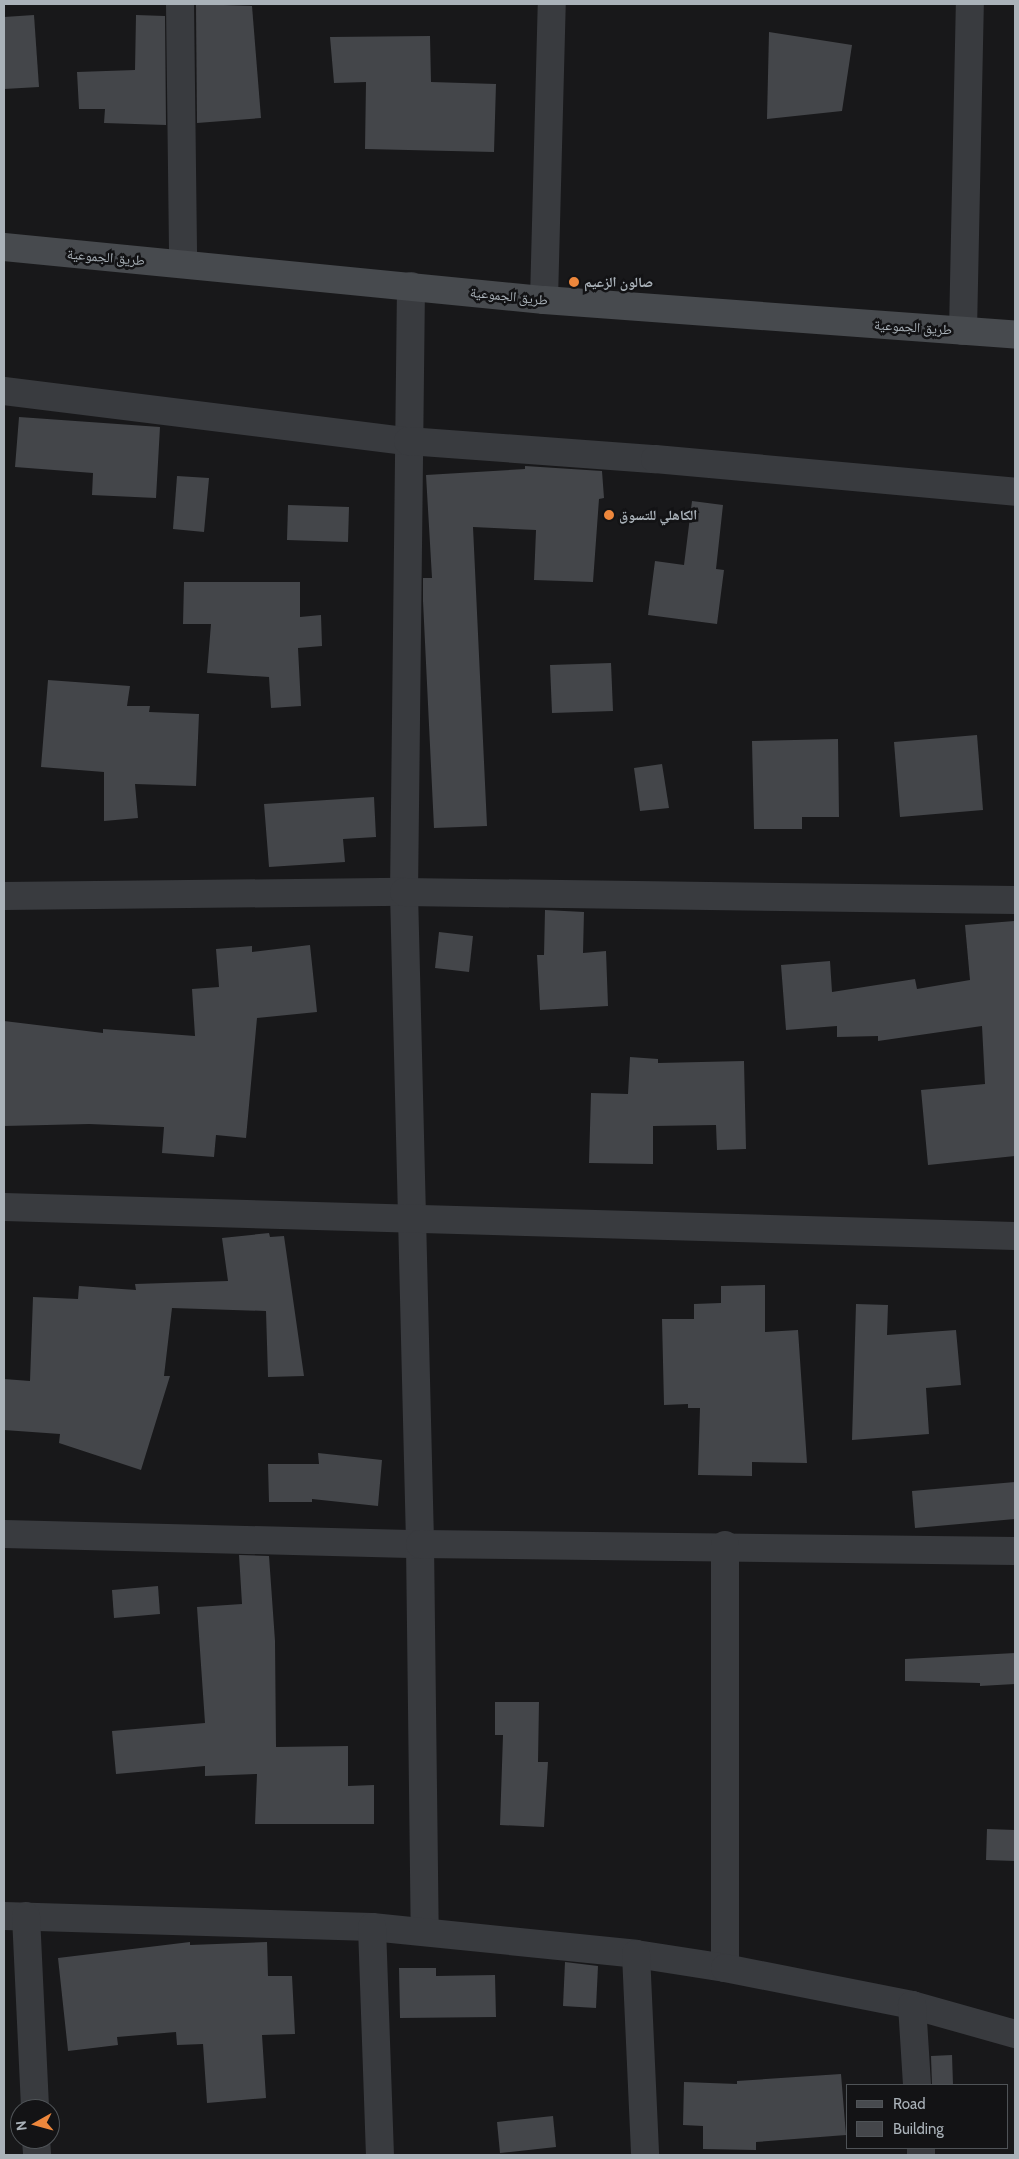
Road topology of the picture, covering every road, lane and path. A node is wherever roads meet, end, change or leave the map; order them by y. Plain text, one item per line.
1 (180, 4) edge
2 (552, 4) edge
3 (970, 4) edge
4 (4, 248) edge
5 (183, 264) junction
6 (411, 286) junction
7 (544, 300) junction
8 (963, 331) junction
9 (1015, 335) edge
10 (4, 391) edge
11 (408, 441) junction
12 (1015, 492) edge
13 (404, 892) junction
14 (4, 896) edge
15 (1015, 900) edge
16 (4, 1206) edge
17 (411, 1221) junction
18 (1015, 1236) edge
19 (4, 1534) edge
20 (420, 1544) junction
21 (725, 1545) junction
22 (1015, 1551) edge
23 (15, 1916) edge
24 (372, 1926) junction
25 (425, 1931) junction
26 (636, 1954) junction
27 (725, 1968) junction
28 (912, 2005) junction
29 (1015, 2034) edge
30 (917, 2084) edge
31 (34, 2099) edge
32 (380, 2155) edge
33 (644, 2155) edge

1 - 5 street
2 - 7 street
3 - 8 street
4 - 5 main road, طريق الجموعية
5 - 6 main road, طريق الجموعية
6 - 7 main road, طريق الجموعية
6 - 11 street
7 - 8 main road, طريق الجموعية
8 - 9 main road, طريق الجموعية
10 - 11 street
11 - 12 street
11 - 13 street
13 - 14 street
13 - 15 street
13 - 17 street
16 - 17 street
17 - 18 street
17 - 20 street
19 - 20 street
20 - 21 street
20 - 25 street
21 - 22 street
21 - 27 street
23 - 24 street
23 - 31 street
24 - 25 street
24 - 32 street
25 - 26 street
26 - 27 street
26 - 33 street
27 - 28 street
28 - 29 street
28 - 30 street

